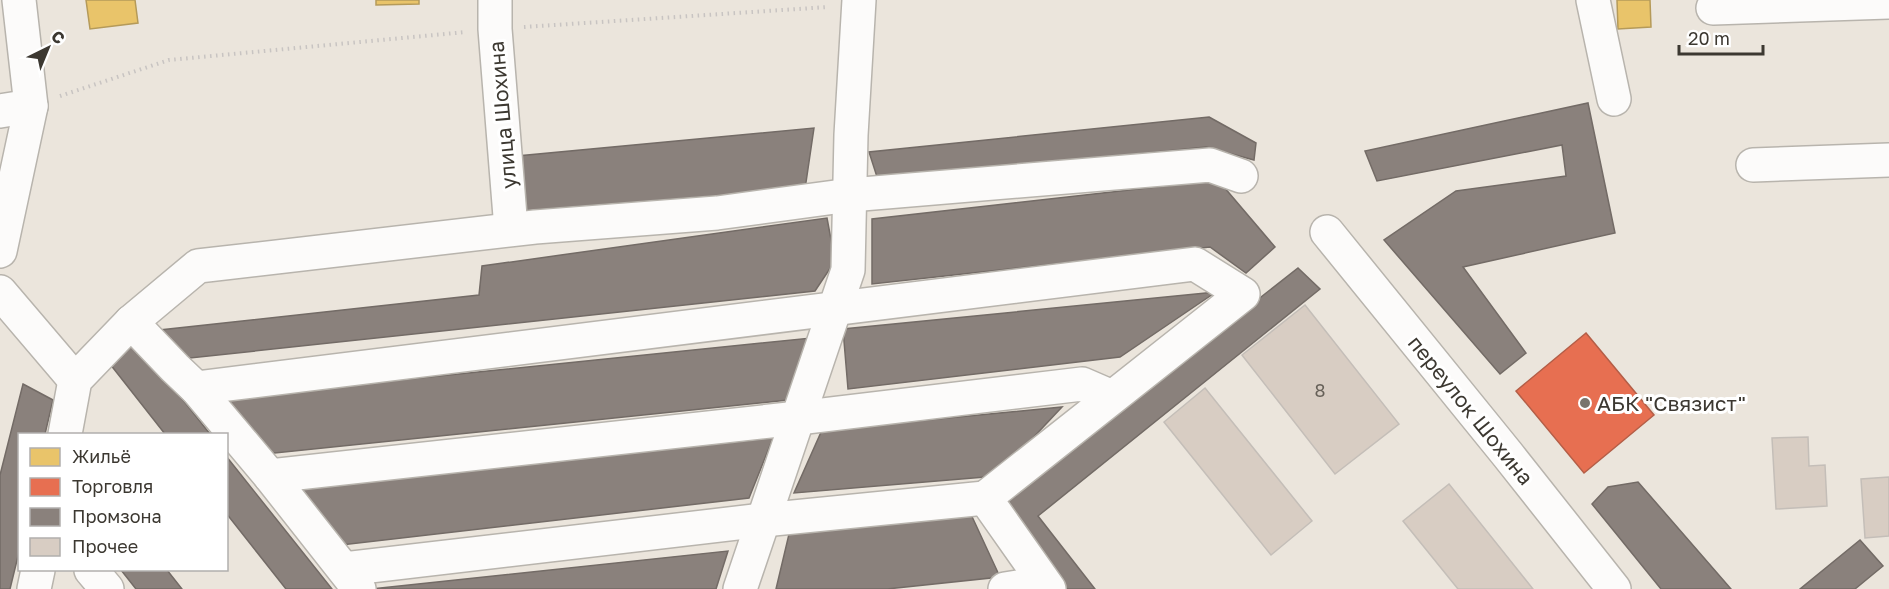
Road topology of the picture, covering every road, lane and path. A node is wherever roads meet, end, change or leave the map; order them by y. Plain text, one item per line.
1 (19, 0) edge
2 (1593, 0) edge
3 (859, 2) edge
4 (1889, 2) edge
5 (1713, 8) dead end
6 (495, 15) edge
7 (1614, 99) dead end
8 (16, 108) edge
9 (1889, 160) edge
10 (1753, 165) dead end
11 (1241, 176) dead end
12 (850, 195) junction
13 (511, 229) junction
14 (1327, 232) dead end
15 (0, 251) edge
16 (0, 292) edge
17 (835, 309) junction
18 (131, 322) junction
19 (75, 380) junction
20 (196, 388) junction
21 (1112, 397) junction
22 (798, 418) junction
23 (65, 433) edge
24 (270, 476) junction
25 (985, 498) junction
26 (763, 520) junction
27 (38, 571) edge
28 (92, 571) edge
29 (351, 579) edge
30 (1046, 586) edge
31 (34, 589) edge
32 (107, 589) edge
33 (740, 589) edge
34 (1005, 589) edge
35 (1614, 589) edge

1 - 8 street
2 - 7 street
3 - 6 path
3 - 12 street
4 - 5 street
6 - 8 path
6 - 13 street, улица Шохина
8 - 15 street
9 - 10 street
11 - 12 street
12 - 13 street
12 - 17 street
13 - 18 street
14 - 35 street, переулок Шохина
16 - 19 street
17 - 20 street
17 - 21 street
17 - 22 street
18 - 19 street
18 - 20 street
19 - 23 street
20 - 24 street
21 - 22 street
21 - 25 street
22 - 24 street
22 - 26 street
24 - 29 street
25 - 26 street
25 - 30 street
26 - 29 street
26 - 33 street
27 - 31 street
28 - 32 street
30 - 34 street

